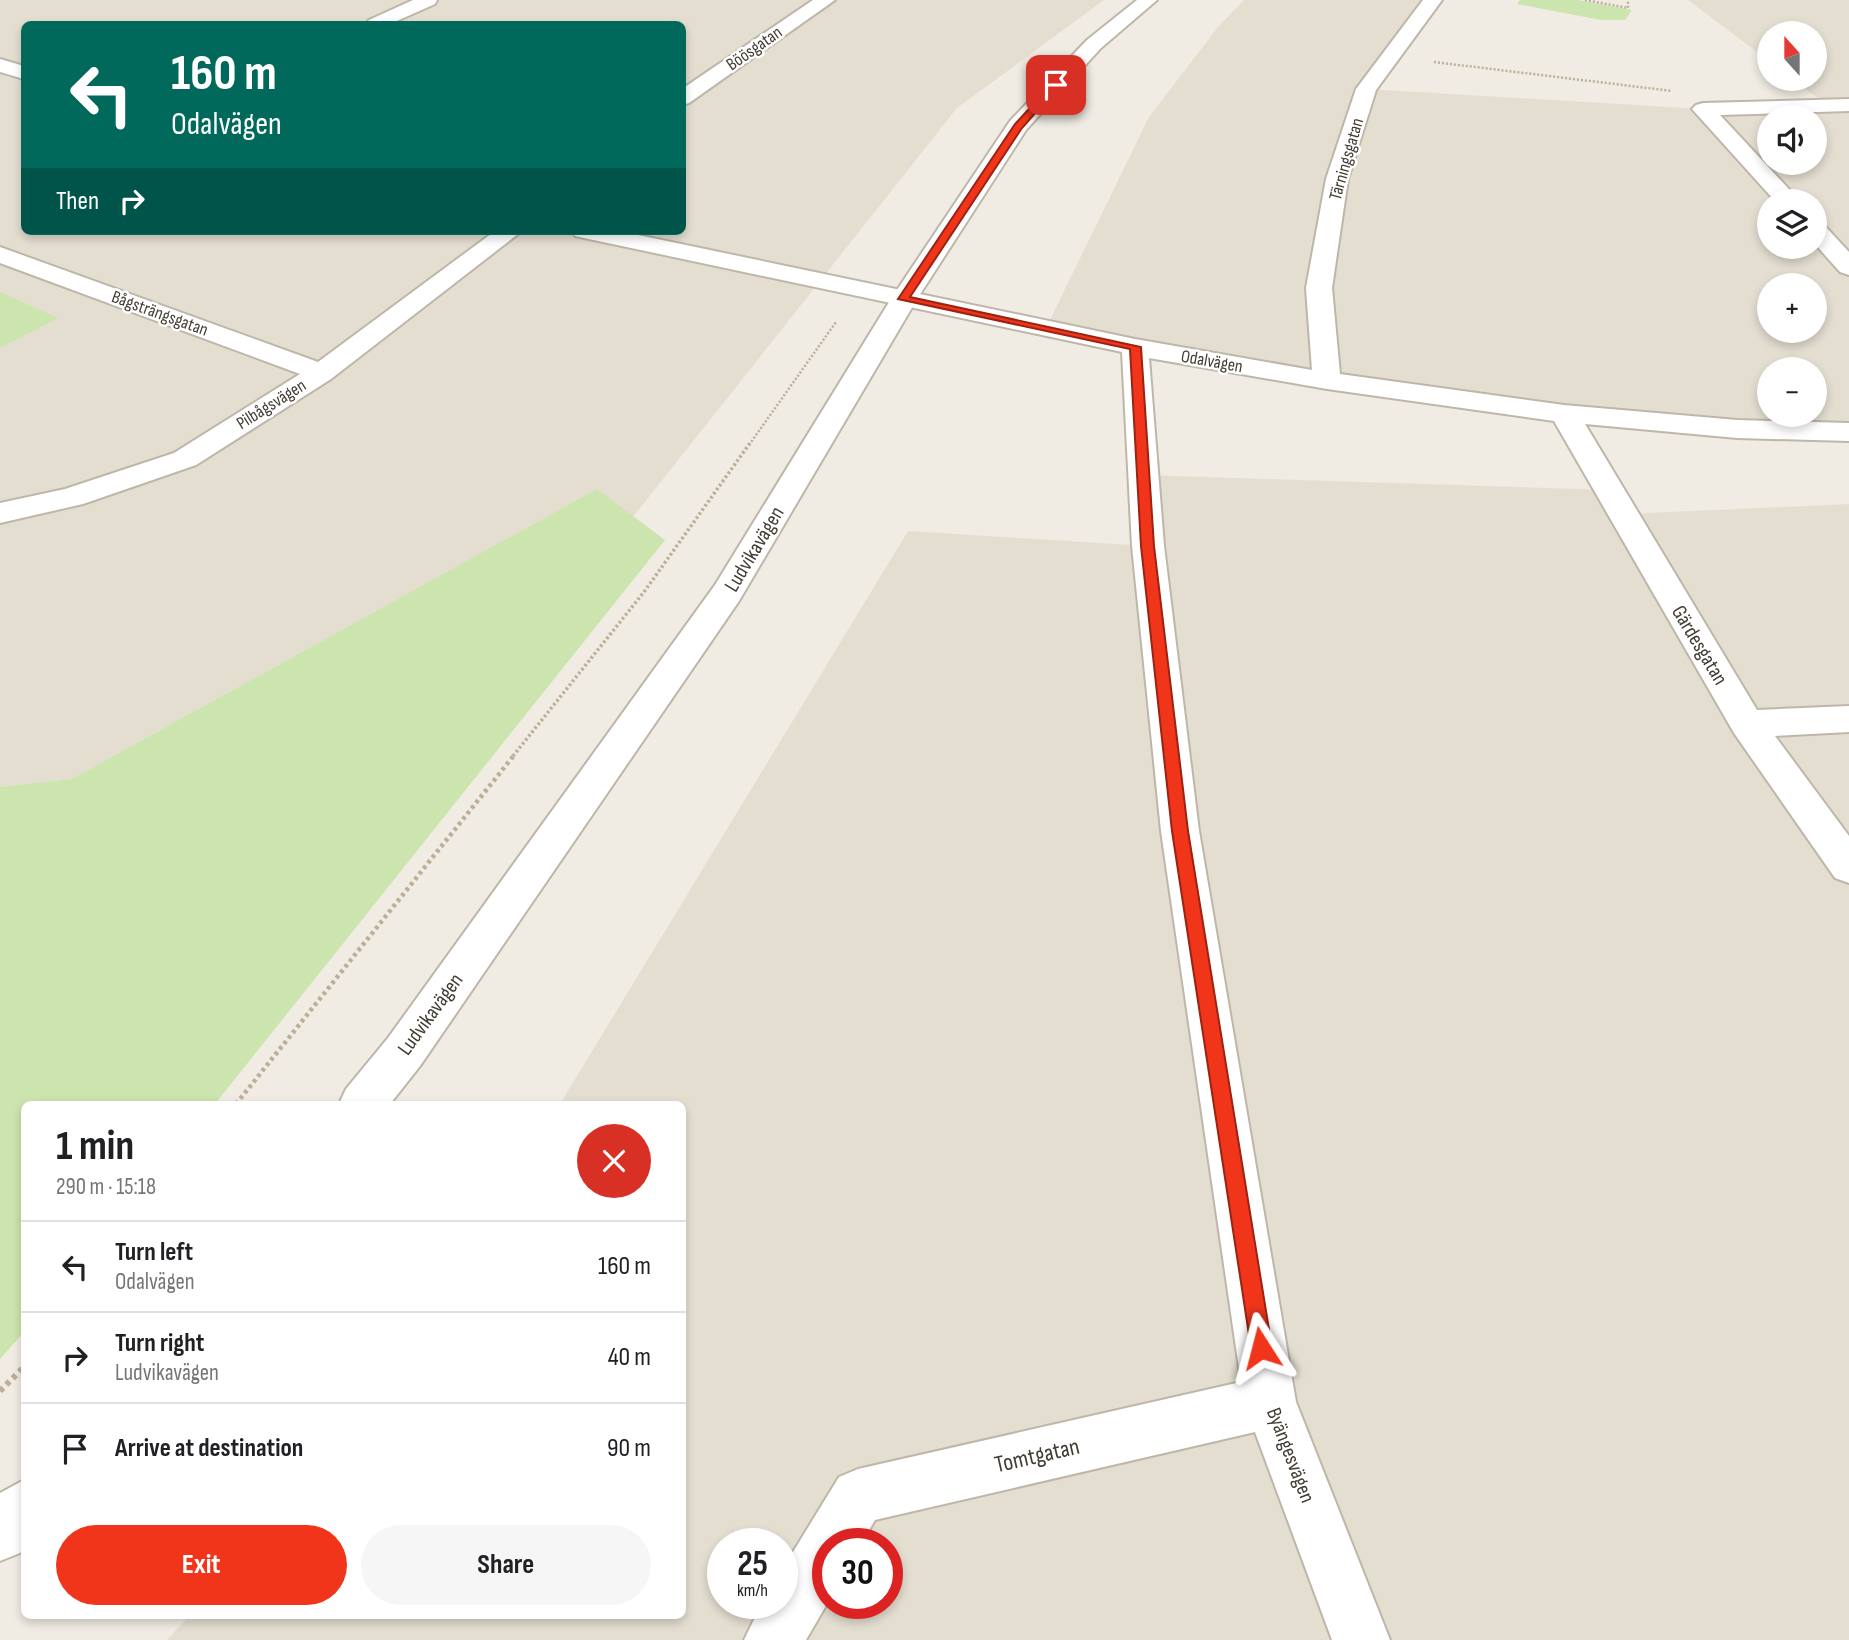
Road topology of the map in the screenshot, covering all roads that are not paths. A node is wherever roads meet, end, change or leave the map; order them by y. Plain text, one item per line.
1 (428, 0) edge
2 (826, 0) edge
3 (1148, 0) edge
4 (1433, 0) edge
5 (382, 21) edge
6 (0, 65) edge
7 (21, 72) edge
8 (686, 96) edge
9 (1849, 105) edge
10 (1777, 189) edge
11 (505, 235) edge
12 (603, 235) edge
13 (1827, 243) edge
14 (0, 254) edge
15 (1849, 267) edge
16 (904, 299) junction
17 (1136, 347) junction
18 (321, 373) junction
19 (1327, 381) junction
20 (1564, 414) junction
21 (1849, 432) edge
22 (0, 513) edge
23 (1849, 719) edge
24 (1747, 724) junction
25 (1849, 867) edge
26 (364, 1101) edge
27 (1270, 1402) junction
28 (21, 1511) edge
29 (839, 1528) edge
30 (0, 1533) edge
31 (812, 1575) edge
32 (773, 1640) edge
33 (1361, 1640) edge

1 - 5 street
2 - 8 street, Böösgatan
3 - 16 street, Ludvikavägen
4 - 19 street, Tärningsgatan
6 - 7 street
9 - 10 street
11 - 18 street, Pilbågsvägen
12 - 16 street, Odalvägen
13 - 15 street
14 - 18 street, Bågsträngsgatan
16 - 17 street, Odalvägen
16 - 26 street, Ludvikavägen
17 - 19 street, Odalvägen
17 - 27 street, Byängesvägen
18 - 22 street, Pilbågsvägen
19 - 20 street, Odalvägen
20 - 21 street, Odalvägen
20 - 24 street, Gärdesgatan
23 - 24 street
24 - 25 street, Gärdesgatan
27 - 29 street, Tomtgatan
27 - 33 street, Byängesvägen
28 - 30 street
31 - 32 street, Tomtgatan

